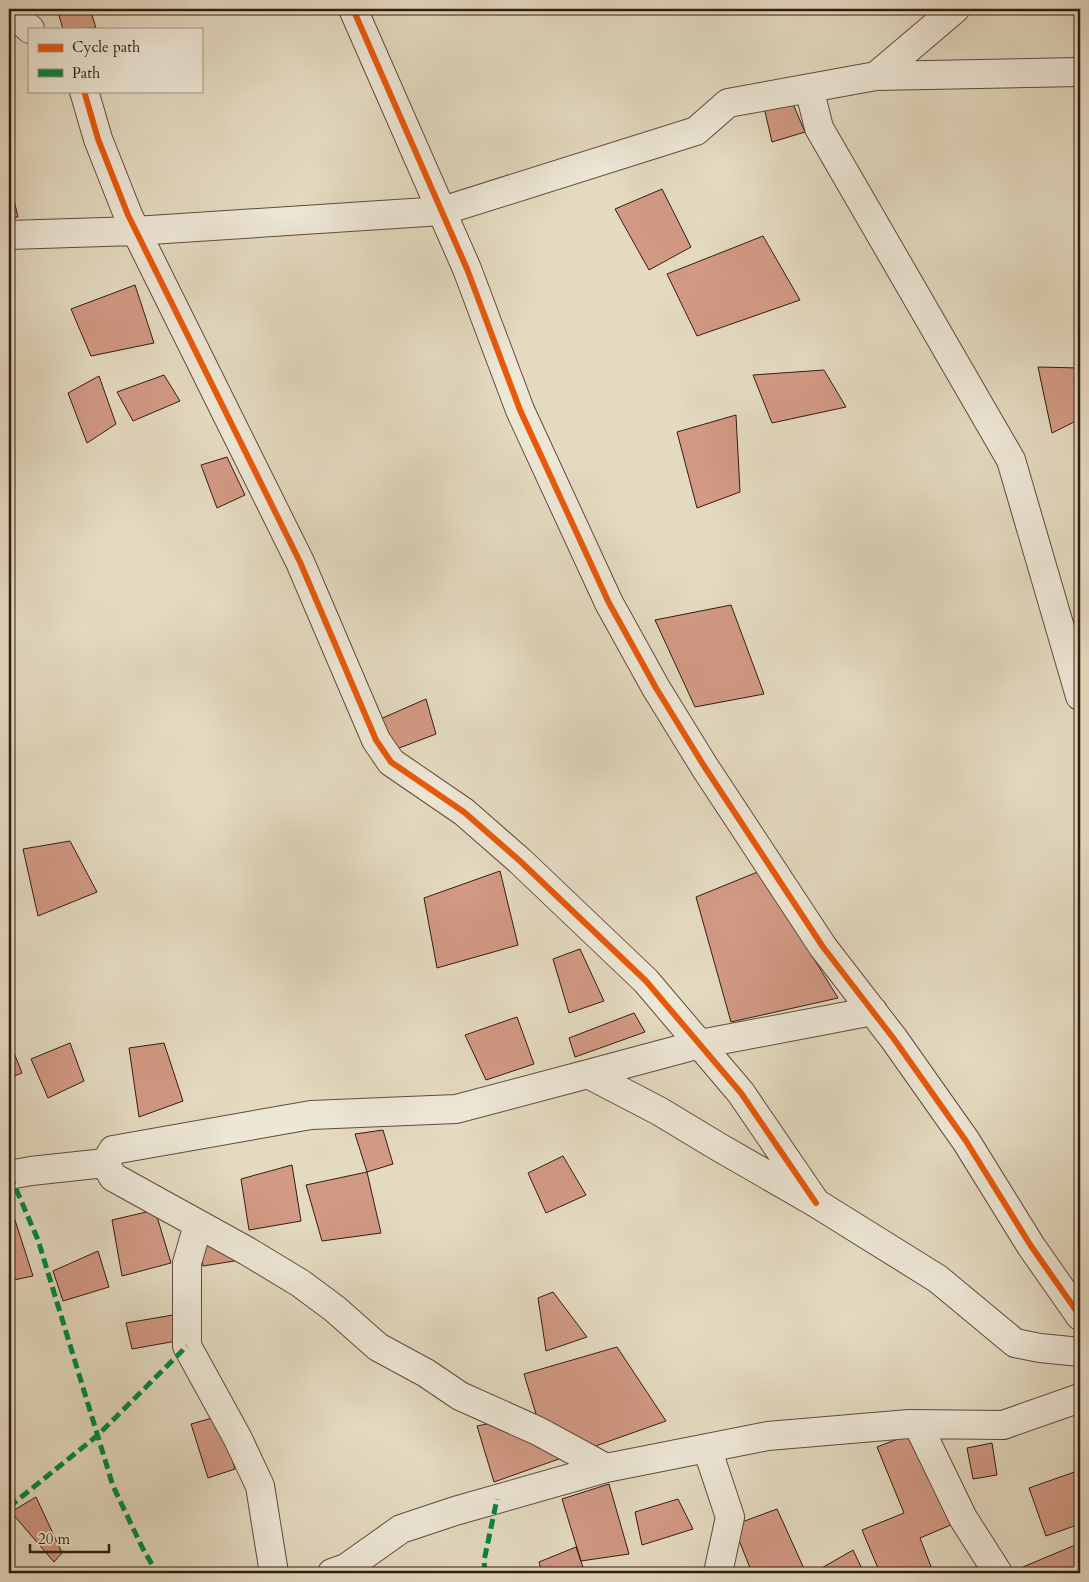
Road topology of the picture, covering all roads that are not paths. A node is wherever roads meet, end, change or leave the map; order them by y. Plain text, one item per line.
1 (9, 9) edge
2 (353, 9) edge
3 (956, 9) edge
4 (29, 28) edge
5 (1080, 72) edge
6 (876, 76) junction
7 (809, 88) junction
8 (84, 92) edge
9 (442, 211) junction
10 (135, 231) junction
11 (9, 234) edge
12 (1080, 696) edge
13 (873, 1011) junction
14 (700, 1044) junction
15 (588, 1074) junction
16 (105, 1164) junction
17 (9, 1175) edge
18 (816, 1203) junction
19 (198, 1224) junction
20 (1080, 1316) edge
21 (1080, 1352) edge
22 (1080, 1398) edge
23 (918, 1425) junction
24 (707, 1448) junction
25 (606, 1468) junction
26 (274, 1573) edge
27 (332, 1573) edge
28 (718, 1573) edge
29 (998, 1573) edge

1 - 4 street
2 - 9 street
3 - 6 street
5 - 6 street
6 - 7 street
7 - 9 street
7 - 12 street
8 - 10 street
9 - 10 street
9 - 13 street
10 - 11 street
10 - 14 street
13 - 14 street
13 - 20 street
14 - 15 street
14 - 18 street
15 - 16 street
15 - 18 street
16 - 17 street
16 - 19 street
18 - 21 street
19 - 25 street
19 - 26 street
22 - 23 street
23 - 24 street
23 - 29 street
24 - 25 street
24 - 28 street
25 - 27 street

